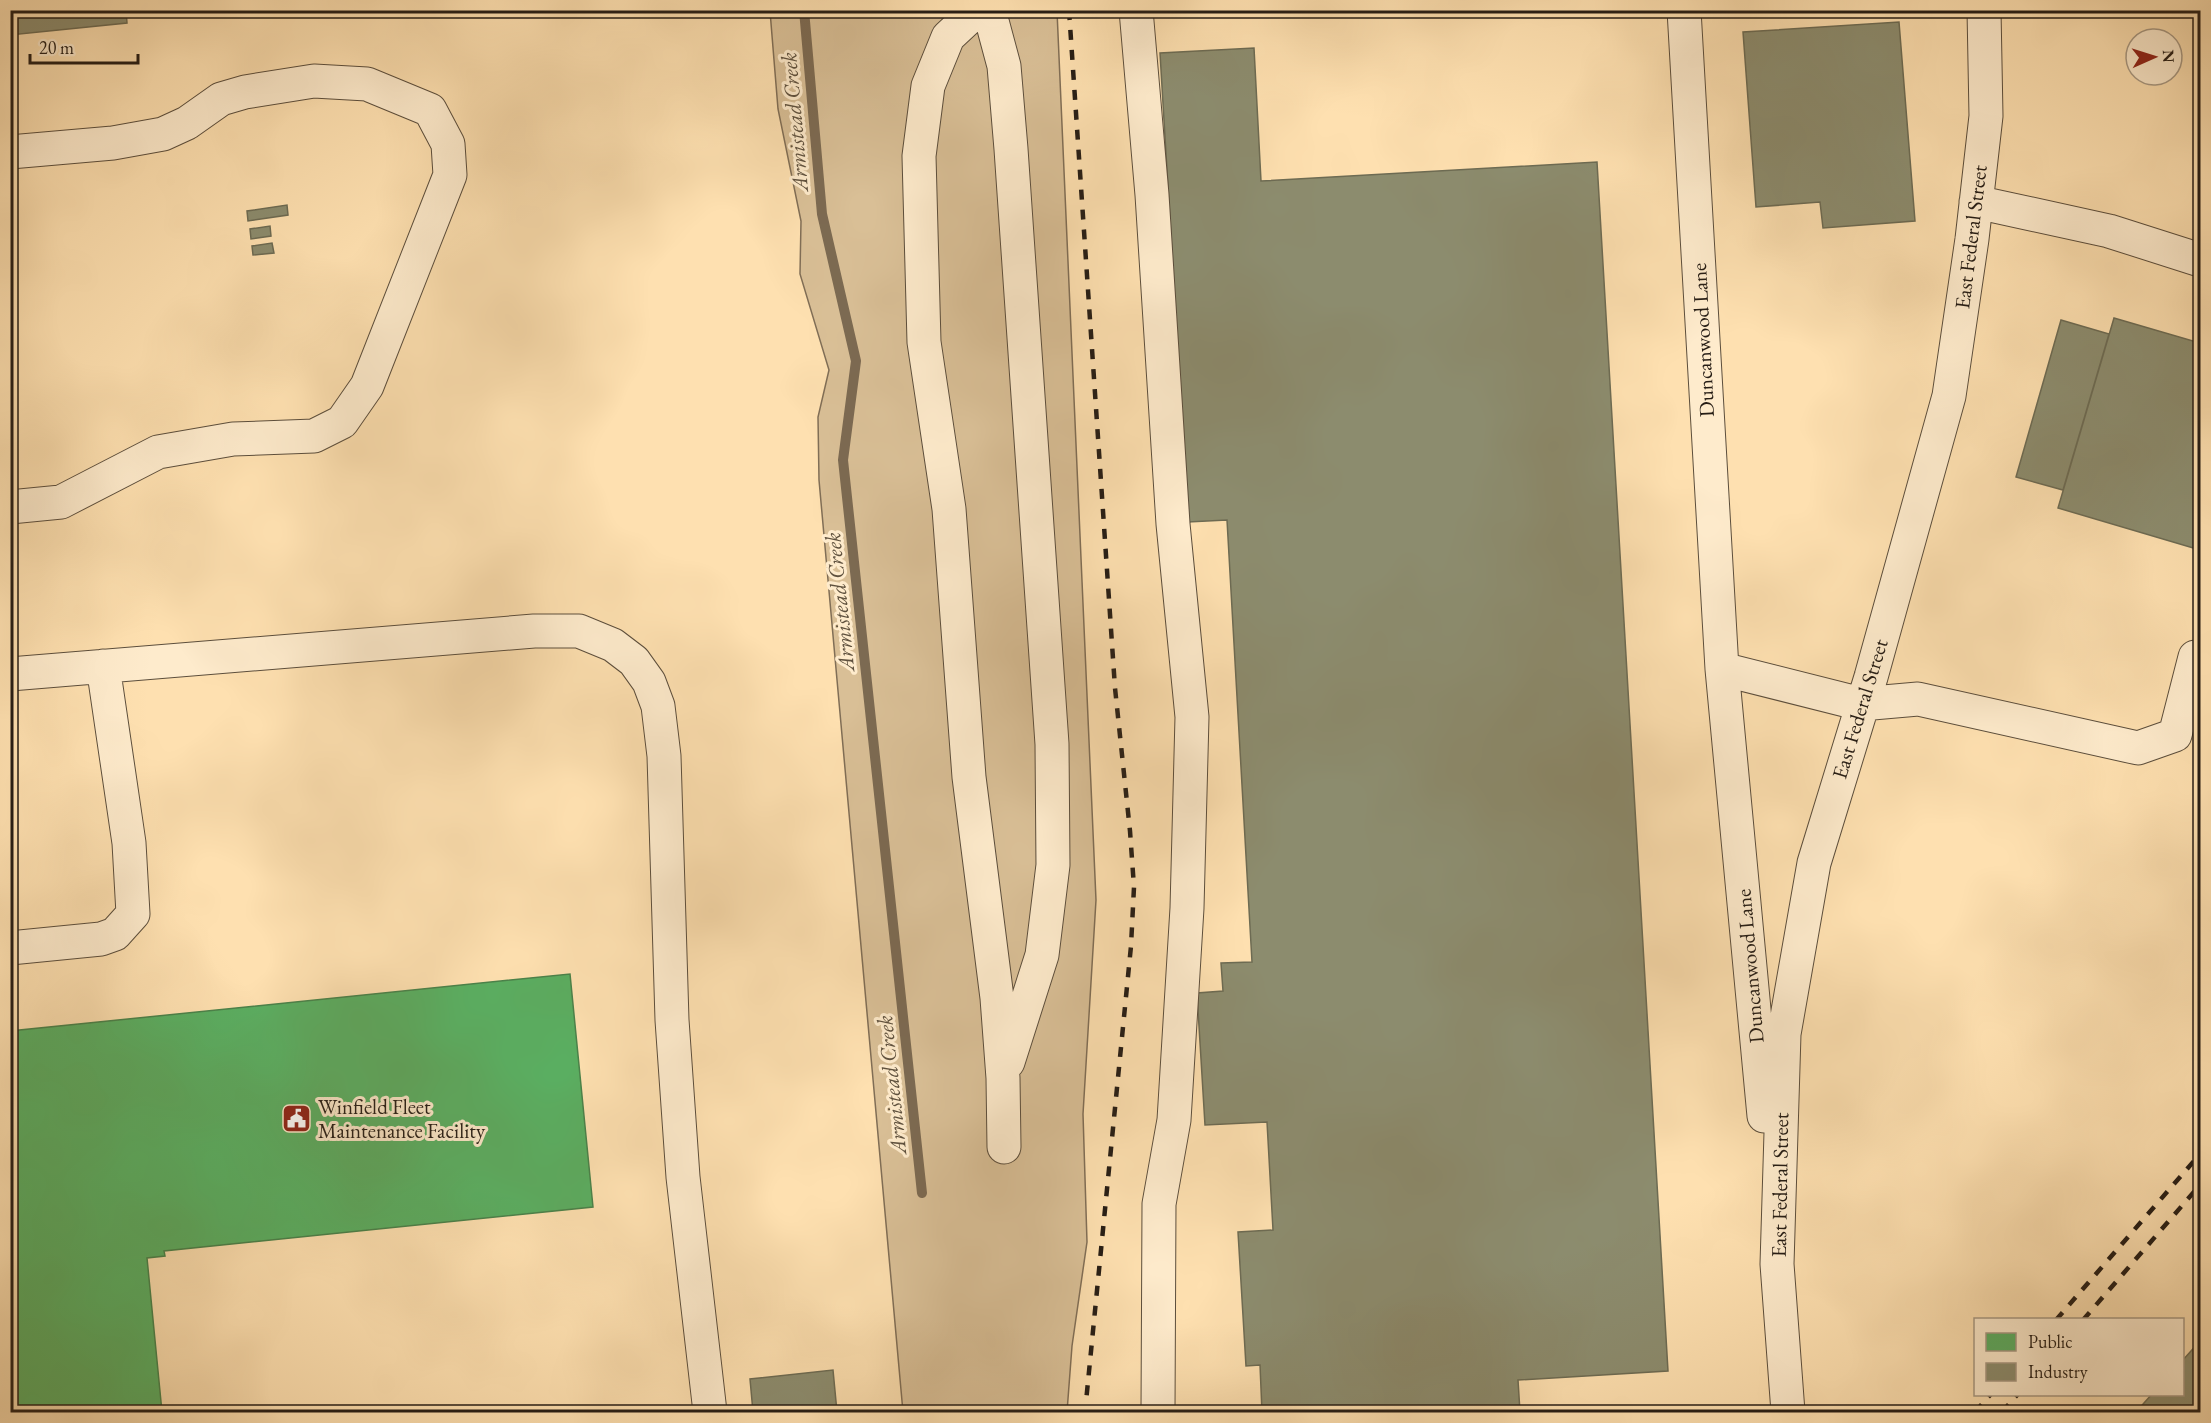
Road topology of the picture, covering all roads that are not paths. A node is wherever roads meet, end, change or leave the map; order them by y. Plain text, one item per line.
1 (977, 10) edge
2 (989, 10) edge
3 (1136, 10) edge
4 (1684, 10) edge
5 (1984, 10) edge
6 (10, 152) edge
7 (1977, 202) junction
8 (2200, 260) edge
9 (10, 507) edge
10 (2195, 657) dead end
11 (103, 666) junction
12 (1722, 669) junction
13 (10, 674) edge
14 (1861, 704) junction
15 (10, 948) edge
16 (1003, 1078) junction
17 (1004, 1148) dead end
18 (1777, 1264) junction
19 (710, 1413) edge
20 (1158, 1413) edge
21 (1788, 1413) edge

1 - 16 street
2 - 16 street
3 - 20 street
4 - 12 street, Duncanwood Lane
5 - 7 street, East Federal Street
6 - 9 street
7 - 8 street
7 - 14 street, East Federal Street
10 - 14 street
11 - 13 street
11 - 15 street
11 - 19 street
12 - 14 street
12 - 18 street, Duncanwood Lane
14 - 18 street, East Federal Street
16 - 17 street
18 - 21 street, East Federal Street

